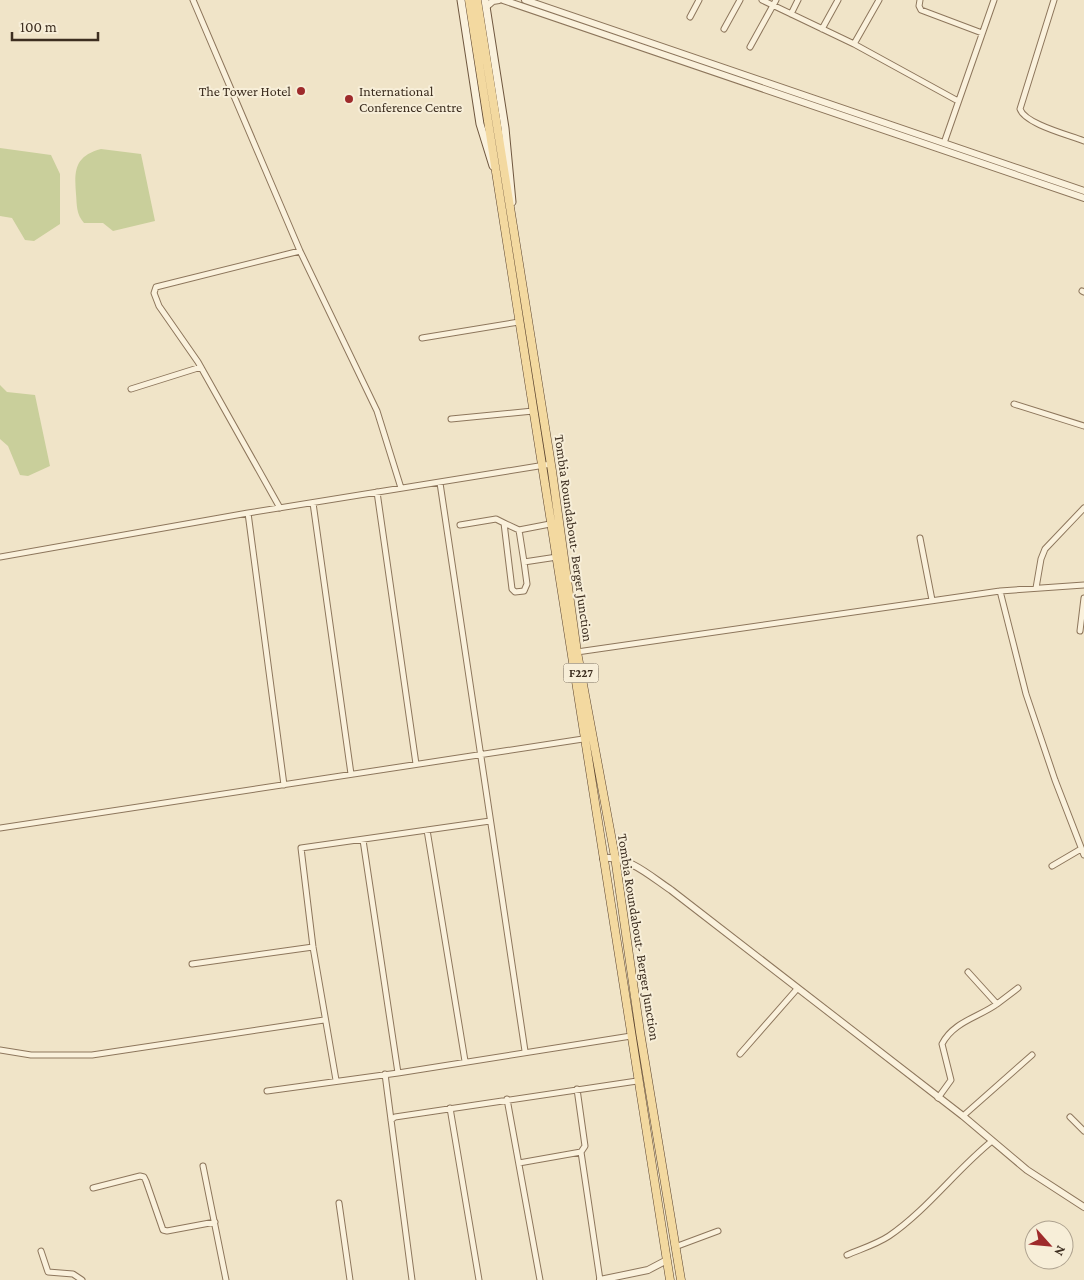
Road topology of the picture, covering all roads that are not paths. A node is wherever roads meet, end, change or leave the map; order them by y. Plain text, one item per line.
1 (193, 0) edge
2 (461, 0) edge
3 (470, 0) edge
4 (477, 0) edge
5 (499, 0) edge
6 (503, 0) edge
7 (526, 0) edge
8 (699, 0) edge
9 (740, 0) edge
10 (762, 0) edge
11 (798, 0) edge
12 (838, 0) edge
13 (879, 0) edge
14 (920, 0) edge
15 (994, 0) edge
16 (1054, 0) edge
17 (774, 3) edge
18 (485, 4) edge
19 (791, 14) junction
20 (690, 17) dead end
21 (724, 29) dead end
22 (822, 29) junction
23 (982, 33) junction
24 (854, 44) junction
25 (750, 47) dead end
26 (483, 66) junction
27 (958, 100) junction
28 (1084, 141) edge
29 (944, 143) junction
30 (496, 174) junction
31 (1084, 191) edge
32 (1084, 198) edge
33 (511, 212) junction
34 (300, 251) junction
35 (519, 322) junction
36 (422, 338) dead end
37 (201, 367) junction
38 (131, 389) dead end
39 (1014, 404) dead end
40 (533, 411) junction
41 (451, 419) dead end
42 (1084, 426) edge
43 (551, 464) junction
44 (541, 465) junction
45 (440, 483) junction
46 (402, 488) junction
47 (377, 492) junction
48 (313, 503) junction
49 (280, 508) junction
50 (1084, 508) edge
51 (248, 513) junction
52 (504, 524) junction
53 (550, 524) junction
54 (460, 525) dead end
55 (519, 530) junction
56 (920, 538) dead end
57 (0, 557) edge
58 (557, 557) junction
59 (524, 562) junction
60 (1084, 585) edge
61 (1036, 588) junction
62 (1000, 591) junction
63 (1084, 598) edge
64 (932, 600) junction
65 (1080, 630) dead end
66 (577, 652) junction
67 (584, 739) junction
68 (481, 753) junction
69 (416, 764) junction
70 (351, 774) junction
71 (284, 785) junction
72 (490, 821) junction
73 (0, 828) edge
74 (427, 830) junction
75 (363, 840) junction
76 (1082, 849) junction
77 (1084, 855) edge
78 (615, 857) junction
79 (603, 858) junction
80 (1052, 866) dead end
81 (313, 947) junction
82 (192, 964) dead end
83 (968, 972) dead end
84 (1018, 988) dead end
85 (797, 989) junction
86 (997, 1004) junction
87 (324, 1020) junction
88 (631, 1036) junction
89 (0, 1050) edge
90 (525, 1051) junction
91 (740, 1054) dead end
92 (1032, 1054) dead end
93 (465, 1061) junction
94 (398, 1072) junction
95 (385, 1074) junction
96 (336, 1080) junction
97 (637, 1081) junction
98 (577, 1089) junction
99 (267, 1091) dead end
100 (938, 1098) junction
101 (507, 1099) junction
102 (450, 1108) junction
103 (962, 1116) junction
104 (1070, 1117) dead end
105 (392, 1120) junction
106 (1084, 1131) edge
107 (992, 1141) junction
108 (581, 1152) junction
109 (519, 1162) junction
110 (203, 1166) dead end
111 (93, 1188) dead end
112 (339, 1203) dead end
113 (1084, 1207) edge
114 (214, 1222) junction
115 (718, 1231) dead end
116 (675, 1247) junction
117 (41, 1251) dead end
118 (847, 1255) dead end
119 (667, 1260) junction
120 (82, 1280) edge
121 (226, 1280) edge
122 (350, 1280) edge
123 (412, 1280) edge
124 (479, 1280) edge
125 (540, 1280) edge
126 (600, 1280) edge
127 (670, 1280) edge
128 (680, 1280) edge

1 - 34 street
2 - 30 main road
3 - 26 main road, F227
4 - 26 main road, F227
5 - 18 street
6 - 32 street
7 - 29 street
8 - 20 street
9 - 21 street
10 - 17 street
11 - 19 street
12 - 22 street
13 - 24 street
14 - 23 street
15 - 23 street
16 - 28 street
17 - 19 street
17 - 25 street
18 - 33 main road
19 - 22 street
22 - 24 street
23 - 27 street
24 - 27 street
26 - 30 main road, Tombia Roundabout- Berger Junction / F227
26 - 33 main road, Tombia Roundabout- Berger Junction / F227
27 - 29 street
29 - 31 street
30 - 35 main road, Tombia Roundabout- Berger Junction / F227
33 - 43 main road, Tombia Roundabout- Berger Junction / F227
34 - 37 street
34 - 46 street
35 - 36 street
35 - 40 main road, Tombia Roundabout- Berger Junction / F227
37 - 38 street
37 - 49 street
39 - 42 street
40 - 41 street
40 - 44 main road, Tombia Roundabout- Berger Junction / F227
43 - 44 street
43 - 66 main road, Tombia Roundabout- Berger Junction / F227
44 - 45 street
44 - 53 main road, Tombia Roundabout- Berger Junction / F227
45 - 46 street
45 - 68 street
46 - 47 street
47 - 48 street
47 - 69 street
48 - 49 street
48 - 70 street
49 - 51 street
50 - 61 street
51 - 57 street
51 - 71 street
52 - 54 street
52 - 55 street
52 - 59 street
53 - 55 street
53 - 58 main road, Tombia Roundabout- Berger Junction / F227
55 - 59 street
56 - 64 street
58 - 59 street
58 - 67 main road, Tombia Roundabout- Berger Junction / F227
60 - 61 street
61 - 62 street
62 - 64 street
62 - 76 street
63 - 65 street
64 - 66 street
66 - 78 main road, Tombia Roundabout- Berger Junction / F227
67 - 68 street
67 - 79 main road, Tombia Roundabout- Berger Junction / F227
68 - 69 street
68 - 72 street
69 - 70 street
70 - 71 street
71 - 73 street
72 - 74 street
72 - 90 street
74 - 75 street
74 - 93 street
75 - 81 street
75 - 94 street
76 - 77 street
76 - 80 street
78 - 79 street
78 - 85 street
78 - 116 main road, Tombia Roundabout- Berger Junction / F227
79 - 88 main road, Tombia Roundabout- Berger Junction / F227
81 - 82 street
81 - 87 street
83 - 86 street
84 - 86 street
85 - 91 street
85 - 100 street
86 - 100 street
87 - 89 street
87 - 96 street
88 - 90 street
88 - 97 main road, Tombia Roundabout- Berger Junction / F227
90 - 93 street
92 - 103 street
93 - 94 street
94 - 95 street
95 - 96 street
95 - 105 street
96 - 99 street
97 - 98 street
97 - 119 main road, Tombia Roundabout- Berger Junction / F227
98 - 101 street
98 - 108 street
100 - 103 street
101 - 102 street
101 - 109 street
102 - 105 street
102 - 124 street
103 - 107 street
104 - 106 street
105 - 123 street
107 - 113 street
107 - 118 street
108 - 109 street
108 - 126 street
109 - 125 street
110 - 114 street
111 - 114 street
112 - 122 street
114 - 121 street
115 - 116 street
116 - 128 main road, Tombia Roundabout- Berger Junction / F227
117 - 120 street
119 - 126 street
119 - 127 main road, Tombia Roundabout- Berger Junction / F227

